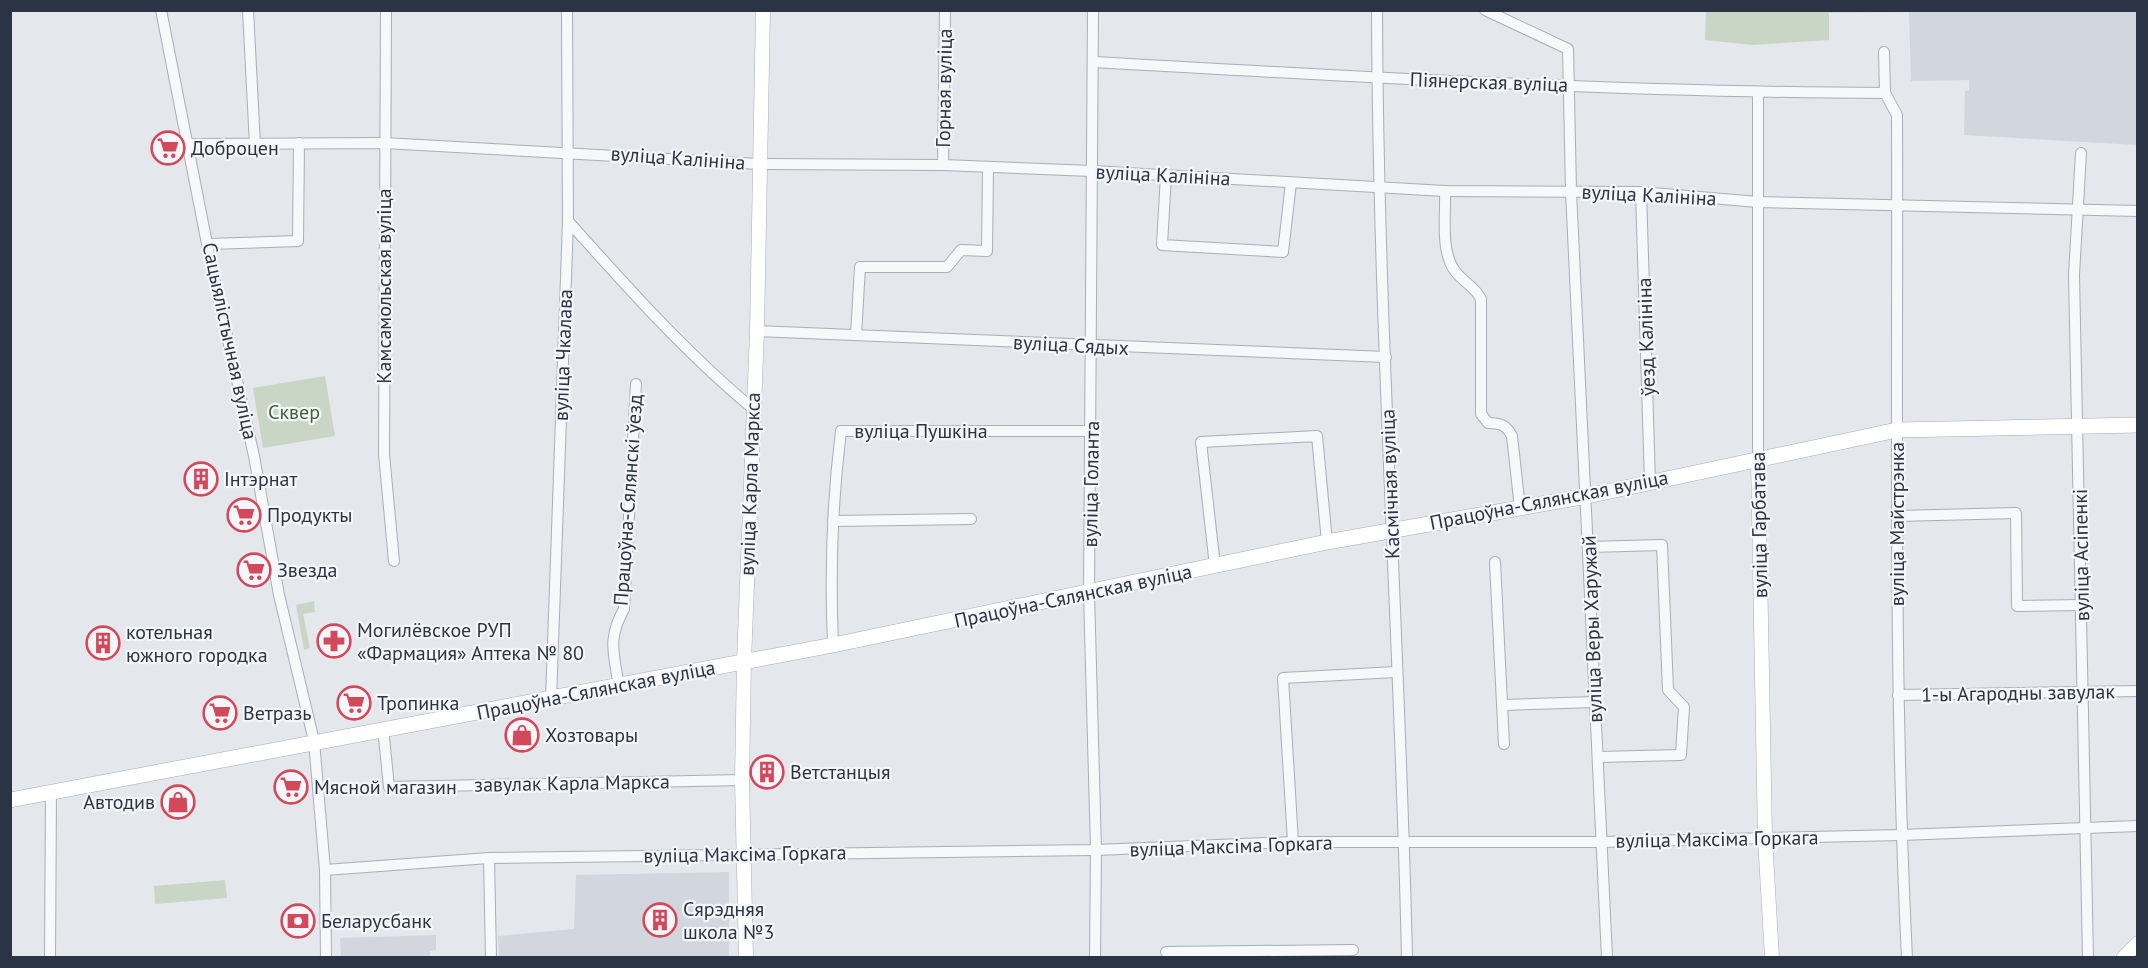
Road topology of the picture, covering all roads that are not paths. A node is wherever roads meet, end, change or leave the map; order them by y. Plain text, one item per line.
1 (161, 10) edge
2 (248, 10) edge
3 (386, 10) edge
4 (567, 10) edge
5 (763, 10) edge
6 (945, 10) edge
7 (1093, 10) edge
8 (1377, 10) edge
9 (1485, 10) edge
10 (1884, 52) dead end
11 (1094, 62) junction
12 (1377, 78) junction
13 (1569, 84) junction
14 (1758, 92) junction
15 (1885, 93) junction
16 (384, 142) junction
17 (299, 143) junction
18 (189, 144) junction
19 (255, 145) junction
20 (567, 151) junction
21 (2081, 153) dead end
22 (759, 164) junction
23 (943, 165) junction
24 (988, 169) junction
25 (1092, 171) junction
26 (1166, 175) junction
27 (1291, 183) junction
28 (1381, 186) junction
29 (1445, 191) junction
30 (1571, 191) junction
31 (1641, 192) junction
32 (1758, 201) junction
33 (1897, 206) junction
34 (2078, 210) junction
35 (2138, 211) edge
36 (568, 221) junction
37 (208, 244) junction
38 (757, 331) junction
39 (856, 335) junction
40 (1092, 346) junction
41 (1386, 357) junction
42 (636, 384) dead end
43 (752, 408) junction
44 (2078, 425) junction
45 (2138, 425) edge
46 (1896, 430) junction
47 (1091, 431) junction
48 (1758, 458) junction
49 (1650, 482) junction
50 (1587, 496) junction
51 (1520, 508) junction
52 (1897, 516) junction
53 (971, 519) dead end
54 (833, 521) junction
55 (1392, 530) junction
56 (1327, 542) junction
57 (1589, 547) junction
58 (394, 561) dead end
59 (1495, 562) dead end
60 (1215, 566) junction
61 (1089, 593) junction
62 (2082, 605) junction
63 (833, 645) junction
64 (744, 661) junction
65 (1396, 672) junction
66 (619, 687) junction
67 (2138, 691) edge
68 (2083, 692) junction
69 (1898, 695) junction
70 (551, 700) junction
71 (1595, 702) junction
72 (1503, 705) junction
73 (383, 728) junction
74 (314, 741) junction
75 (1504, 744) dead end
76 (1598, 757) junction
77 (742, 780) junction
78 (51, 792) junction
79 (10, 800) edge
80 (2138, 826) edge
81 (2087, 829) junction
82 (1901, 835) junction
83 (1765, 838) junction
84 (1293, 842) junction
85 (1405, 842) junction
86 (1601, 842) junction
87 (1096, 850) junction
88 (744, 854) junction
89 (489, 858) junction
90 (326, 870) junction
91 (2138, 943) edge
92 (1353, 950) dead end
93 (1166, 952) dead end
94 (1264, 955) edge
95 (50, 957) edge
96 (326, 957) edge
97 (491, 957) edge
98 (746, 957) edge
99 (1095, 957) edge
100 (1407, 957) edge
101 (1607, 957) edge
102 (1772, 957) edge
103 (1907, 957) edge
104 (2088, 957) edge
105 (2123, 957) edge

1 - 18 street, Сацыялістычная вуліца
2 - 19 street
3 - 16 street, Камсамольская вуліца
4 - 20 street, вуліца Чкалава
5 - 22 street, вуліца Карла Маркса
6 - 23 street, Горная вуліца
7 - 11 street, вуліца Голанта
8 - 12 street, Касмічная вуліца
9 - 13 street, вуліца Веры Харужай
10 - 15 street
11 - 12 street, Піянерская вуліца
11 - 25 street, вуліца Голанта
12 - 13 street, Піянерская вуліца
12 - 28 street, Касмічная вуліца
13 - 14 street, Піянерская вуліца
13 - 30 street, вуліца Веры Харужай
14 - 15 street, Піянерская вуліца
14 - 32 street, вуліца Гарбатава
15 - 33 street, вуліца Майстрэнка
16 - 17 street, вуліца Калініна
16 - 20 street, вуліца Калініна
16 - 58 street, Камсамольская вуліца
17 - 19 street, вуліца Калініна
17 - 37 street
18 - 19 street, вуліца Калініна
18 - 37 street, Сацыялістычная вуліца
20 - 22 street, вуліца Калініна
20 - 36 street, вуліца Чкалава
21 - 34 street, вуліца Асіпенкі
22 - 23 street, вуліца Калініна
22 - 38 street, вуліца Карла Маркса
23 - 24 street, вуліца Калініна
24 - 25 street, вуліца Калініна
24 - 39 street
25 - 26 street, вуліца Калініна
25 - 40 street, вуліца Голанта
26 - 27 street, вуліца Калініна
26 - 27 street
27 - 28 street, вуліца Калініна
28 - 29 street, вуліца Калініна
28 - 41 street, Касмічная вуліца
29 - 30 street, вуліца Калініна
29 - 51 street
30 - 31 street, вуліца Калініна
30 - 50 street, вуліца Веры Харужай
31 - 32 street, вуліца Калініна
31 - 49 street, ўезд Калініна
32 - 33 street, вуліца Калініна
32 - 48 street, вуліца Гарбатава
33 - 34 street, вуліца Калініна
33 - 46 street, вуліца Майстрэнка
34 - 35 street, вуліца Калініна
34 - 44 street, вуліца Асіпенкі
36 - 43 street
36 - 70 street, вуліца Чкалава
37 - 74 street, Сацыялістычная вуліца
38 - 39 street, вуліца Сядых
38 - 43 street, вуліца Карла Маркса
39 - 40 street, вуліца Сядых
40 - 41 street, вуліца Сядых
40 - 47 street, вуліца Голанта
41 - 55 street, Касмічная вуліца
42 - 66 street, Працоўна-Сялянскі ўезд
43 - 64 street, вуліца Карла Маркса
44 - 45 main road, Працоўна-Сялянская вуліца
44 - 46 main road, Працоўна-Сялянская вуліца
44 - 62 street, вуліца Асіпенкі
46 - 48 main road, Працоўна-Сялянская вуліца
46 - 52 street, вуліца Майстрэнка
47 - 54 street, вуліца Пушкіна
47 - 61 street, вуліца Голанта
48 - 49 main road, Працоўна-Сялянская вуліца
48 - 83 street, вуліца Гарбатава
49 - 50 main road, Працоўна-Сялянская вуліца
50 - 51 main road, Працоўна-Сялянская вуліца
50 - 57 street, вуліца Веры Харужай
51 - 55 main road, Працоўна-Сялянская вуліца
52 - 62 street
52 - 69 street, вуліца Майстрэнка
53 - 54 street
54 - 63 street, вуліца Пушкіна
55 - 56 main road, Працоўна-Сялянская вуліца
55 - 65 street, Касмічная вуліца
56 - 60 main road, Працоўна-Сялянская вуліца
56 - 60 street
57 - 71 street, вуліца Веры Харужай
57 - 76 street
59 - 72 street
60 - 61 main road, Працоўна-Сялянская вуліца
61 - 63 main road, Працоўна-Сялянская вуліца
61 - 87 street, вуліца Голанта
62 - 68 street, вуліца Асіпенкі
63 - 64 main road, Працоўна-Сялянская вуліца
64 - 66 main road, Працоўна-Сялянская вуліца
64 - 77 street, вуліца Карла Маркса
65 - 84 street
65 - 85 street, Касмічная вуліца
66 - 70 main road, Працоўна-Сялянская вуліца
67 - 68 street, 1-ы Агародны завулак
68 - 69 street, 1-ы Агародны завулак
68 - 81 street, вуліца Асіпенкі
69 - 82 street, вуліца Майстрэнка
70 - 73 main road, Працоўна-Сялянская вуліца
71 - 72 street
71 - 76 street, вуліца Веры Харужай
72 - 75 street
73 - 74 main road, Працоўна-Сялянская вуліца
73 - 77 street, завулак Карла Маркса
74 - 78 main road, Працоўна-Сялянская вуліца
74 - 90 street, Сацыялістычная вуліца
76 - 86 street, вуліца Веры Харужай
77 - 88 street, вуліца Карла Маркса
78 - 79 main road, Працоўна-Сялянская вуліца
78 - 95 street
80 - 81 street, вуліца Максіма Горкага
81 - 82 street, вуліца Максіма Горкага
81 - 104 street, вуліца Асіпенкі
82 - 83 street, вуліца Максіма Горкага
82 - 103 street, вуліца Майстрэнка
83 - 86 street, вуліца Максіма Горкага
83 - 102 street, вуліца Гарбатава
84 - 85 street, вуліца Максіма Горкага
84 - 87 street, вуліца Максіма Горкага
85 - 86 street, вуліца Максіма Горкага
85 - 100 street, Касмічная вуліца
86 - 101 street, вуліца Веры Харужай
87 - 88 street, вуліца Максіма Горкага
87 - 99 street, вуліца Голанта
88 - 89 street, вуліца Максіма Горкага
88 - 98 street, вуліца Карла Маркса
89 - 90 street, вуліца Максіма Горкага
89 - 97 street
90 - 96 street, Сацыялістычная вуліца
91 - 105 street
92 - 94 street
93 - 94 street

